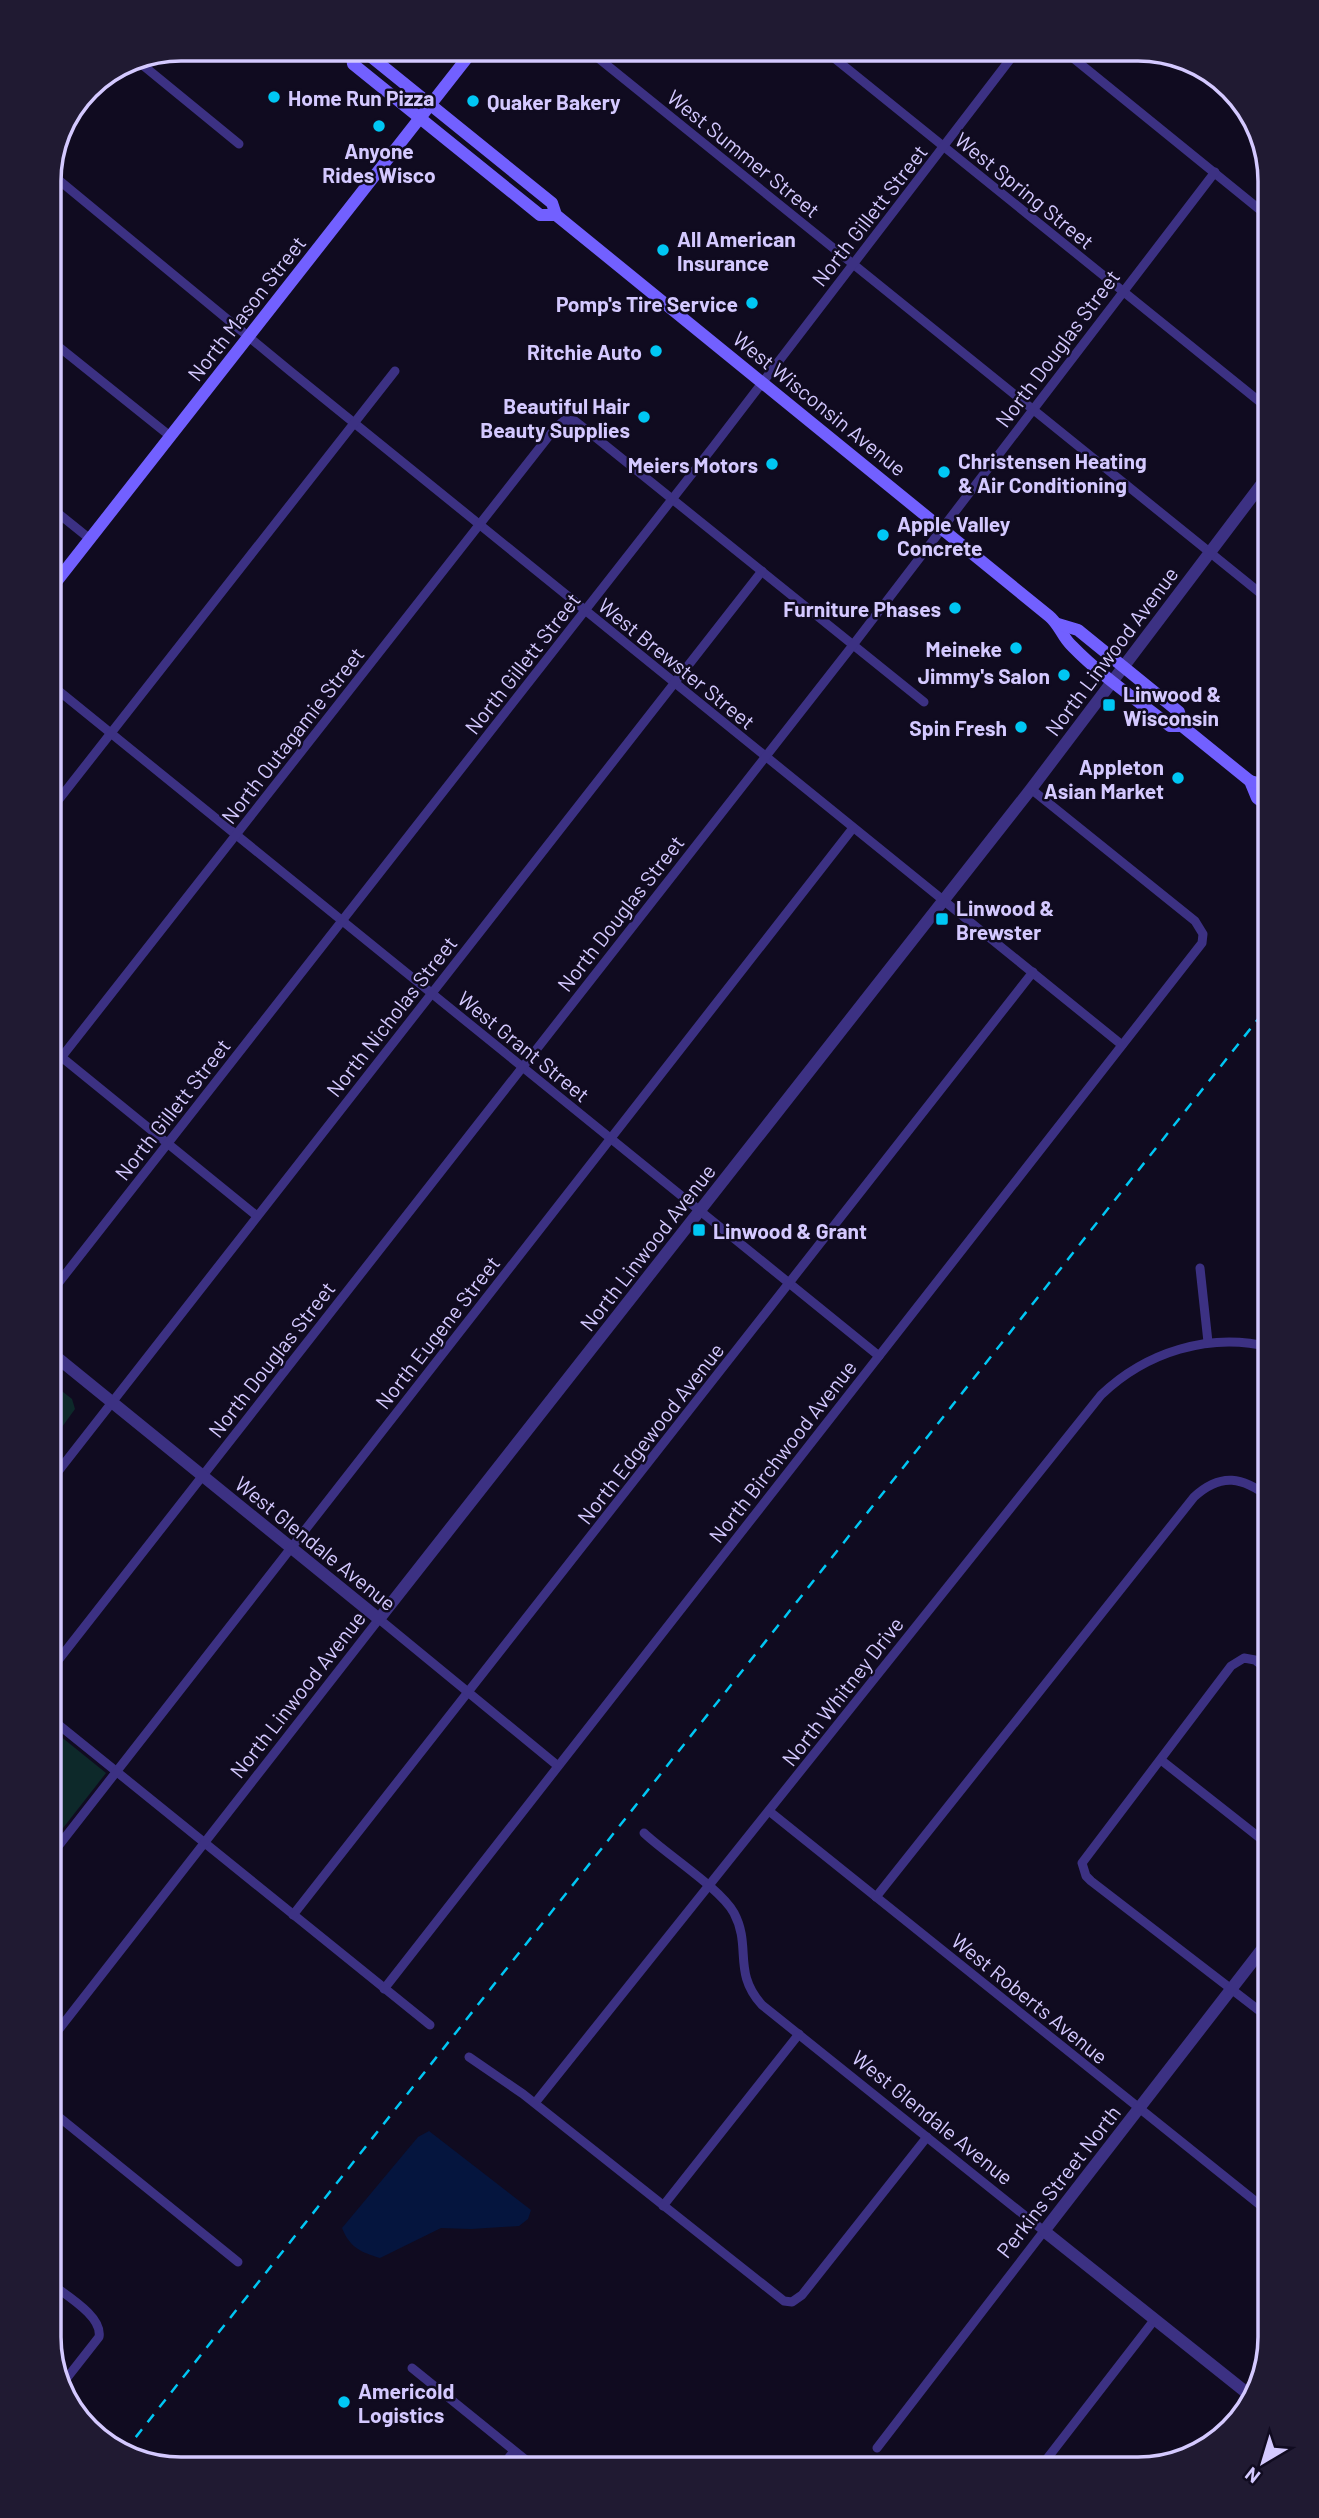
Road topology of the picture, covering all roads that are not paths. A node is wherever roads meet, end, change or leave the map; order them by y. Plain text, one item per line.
1 (376, 61) edge
2 (464, 61) edge
3 (602, 61) edge
4 (839, 62) edge
5 (1008, 62) edge
6 (1078, 62) edge
7 (353, 64) joint
8 (145, 67) edge
9 (430, 105) junction
10 (420, 118) junction
11 (239, 144) dead end
12 (943, 147) junction
13 (1215, 173) junction
14 (62, 182) edge
15 (535, 190) junction
16 (1258, 208) edge
17 (556, 215) junction
18 (854, 264) junction
19 (1122, 291) junction
20 (249, 336) junction
21 (62, 349) edge
22 (396, 371) dead end
23 (763, 382) junction
24 (1258, 400) edge
25 (1033, 409) junction
26 (354, 423) junction
27 (170, 436) junction
28 (1258, 489) edge
29 (672, 499) junction
30 (62, 516) edge
31 (479, 524) junction
32 (942, 527) junction
33 (90, 539) junction
34 (1209, 552) junction
35 (762, 571) junction
36 (62, 575) edge
37 (1258, 591) edge
38 (585, 610) junction
39 (1058, 624) junction
40 (853, 645) junction
41 (1124, 667) junction
42 (1114, 681) junction
43 (676, 683) junction
44 (62, 693) edge
45 (924, 702) dead end
46 (1182, 726) junction
47 (111, 733) junction
48 (765, 756) junction
49 (1250, 781) junction
50 (1258, 783) edge
51 (1031, 789) junction
52 (62, 796) edge
53 (1258, 799) edge
54 (853, 828) junction
55 (236, 835) junction
56 (943, 900) junction
57 (342, 921) junction
58 (1033, 972) junction
59 (431, 993) junction
60 (1122, 1045) junction
61 (62, 1057) joint
62 (521, 1067) junction
63 (611, 1139) junction
64 (167, 1143) junction
65 (699, 1211) junction
66 (257, 1216) junction
67 (1200, 1268) dead end
68 (61, 1279) edge
69 (789, 1284) junction
70 (1208, 1342) junction
71 (1258, 1346) edge
72 (879, 1356) junction
73 (61, 1361) edge
74 (112, 1402) junction
75 (61, 1467) edge
76 (202, 1476) junction
77 (1258, 1489) edge
78 (291, 1547) junction
79 (379, 1619) junction
80 (61, 1656) edge
81 (1258, 1662) edge
82 (468, 1692) junction
83 (61, 1727) edge
84 (1161, 1760) junction
85 (558, 1766) junction
86 (117, 1771) junction
87 (769, 1811) junction
88 (644, 1833) dead end
89 (1258, 1837) edge
90 (61, 1842) edge
91 (205, 1844) junction
92 (708, 1886) junction
93 (876, 1897) junction
94 (293, 1915) junction
95 (1258, 1954) edge
96 (384, 1989) junction
97 (1231, 1989) junction
98 (1258, 2010) edge
99 (430, 2025) dead end
100 (61, 2027) edge
101 (799, 2035) junction
102 (469, 2057) dead end
103 (535, 2103) junction
104 (1140, 2108) junction
105 (61, 2119) edge
106 (927, 2137) junction
107 (1258, 2203) edge
108 (663, 2206) junction
109 (1044, 2231) junction
110 (238, 2262) dead end
111 (61, 2292) edge
112 (1155, 2319) junction
113 (412, 2368) dead end
114 (68, 2376) edge
115 (1245, 2391) edge
116 (877, 2448) dead end
117 (514, 2451) junction
118 (510, 2456) edge
119 (521, 2456) edge
120 (1048, 2457) edge

1 - 9 main road, West Wisconsin Avenue
2 - 9 main road, North Mason Street
3 - 18 street, West Summer Street
4 - 12 street, West Spring Street
5 - 12 street, North Gillett Street
6 - 13 street
7 - 9 main road
7 - 10 main road, West Wisconsin Avenue
8 - 11 street
9 - 10 main road, North Mason Street
9 - 15 main road, West Wisconsin Avenue
10 - 15 main road
10 - 17 main road, West Wisconsin Avenue
10 - 20 main road, North Mason Street
12 - 18 street, North Gillett Street
12 - 19 street, West Spring Street
13 - 16 street
13 - 19 street, North Douglas Street
14 - 20 street, West Brewster Street
15 - 17 main road, West Wisconsin Avenue
17 - 23 main road, West Wisconsin Avenue
18 - 23 street, North Gillett Street
18 - 25 street, West Summer Street
19 - 24 street, West Spring Street
19 - 25 street, North Douglas Street
20 - 26 street, West Brewster Street
20 - 27 main road, North Mason Street
21 - 27 street
22 - 26 street
23 - 29 street, North Gillett Street
23 - 32 main road, West Wisconsin Avenue
25 - 32 street, North Douglas Street
25 - 34 street, West Summer Street
26 - 31 street, West Brewster Street
26 - 47 street
27 - 33 main road, North Mason Street
28 - 34 street, North Linwood Avenue
29 - 31 street, North Outagamie Street
29 - 35 street
29 - 38 street, North Gillett Street
30 - 33 street
31 - 38 street, West Brewster Street
31 - 55 street, North Outagamie Street
32 - 39 main road, West Wisconsin Avenue
32 - 40 street, North Douglas Street
33 - 36 main road, North Mason Street
34 - 37 street, West Summer Street
34 - 41 street, North Linwood Avenue
35 - 40 street
35 - 43 street, North Nicholas Street
38 - 43 street, West Brewster Street
38 - 57 street, North Gillett Street
39 - 41 main road, West Wisconsin Avenue
39 - 42 main road, West Wisconsin Avenue
40 - 45 street
40 - 48 street, North Douglas Street
41 - 42 street, North Linwood Avenue
41 - 46 main road, West Wisconsin Avenue
42 - 46 main road, West Wisconsin Avenue
42 - 51 street, North Linwood Avenue
43 - 48 street, West Brewster Street
43 - 59 street, North Nicholas Street
44 - 47 street, West Grant Street
46 - 49 main road, West Wisconsin Avenue
47 - 52 street
47 - 55 street, West Grant Street
48 - 54 street, West Brewster Street
48 - 62 street, North Douglas Street
49 - 50 main road, West Wisconsin Avenue
49 - 53 main road, West Wisconsin Avenue
51 - 56 street, North Linwood Avenue
51 - 60 street, North Birchwood Avenue
54 - 56 street, West Brewster Street
54 - 63 street, North Eugene Street
55 - 57 street, West Grant Street
55 - 61 street, North Outagamie Street
56 - 58 street, West Brewster Street
56 - 65 street, North Linwood Avenue
57 - 59 street, West Grant Street
57 - 64 street, North Gillett Street
58 - 60 street, West Brewster Street
58 - 69 street, North Edgewood Avenue
59 - 62 street, West Grant Street
59 - 66 street, North Nicholas Street
60 - 72 street, North Birchwood Avenue
61 - 64 street
62 - 63 street, West Grant Street
62 - 76 street, North Douglas Street
63 - 65 street, West Grant Street
63 - 78 street, North Eugene Street
64 - 66 street
64 - 68 street, North Gillett Street
65 - 69 street, West Grant Street
65 - 79 street, North Linwood Avenue
66 - 74 street, North Nicholas Street
67 - 70 street
69 - 72 street, West Grant Street
69 - 82 street, North Edgewood Avenue
70 - 71 street, North Whitney Drive
70 - 87 street, North Whitney Drive
72 - 85 street, North Birchwood Avenue
73 - 74 street, West Glendale Avenue
74 - 75 street, North Nicholas Street
74 - 76 street, West Glendale Avenue
76 - 78 street, West Glendale Avenue
76 - 80 street, North Douglas Street
77 - 93 street
78 - 79 street, West Glendale Avenue
78 - 86 street, North Eugene Street
79 - 82 street, West Glendale Avenue
79 - 91 street, North Linwood Avenue
81 - 84 street
82 - 85 street, West Glendale Avenue
82 - 94 street, North Edgewood Avenue
83 - 86 street
84 - 89 street
84 - 97 street
85 - 96 street, North Birchwood Avenue
86 - 90 street, North Eugene Street
86 - 91 street
87 - 92 street, North Whitney Drive
87 - 93 street, West Roberts Avenue
88 - 92 street, West Glendale Avenue
91 - 94 street
91 - 100 street, North Linwood Avenue
92 - 101 street, West Glendale Avenue
92 - 103 street, North Whitney Drive
93 - 104 street, West Roberts Avenue
94 - 96 street
95 - 97 street, Perkins Street North
96 - 99 street
97 - 98 street
97 - 104 street, Perkins Street North
101 - 106 street, West Glendale Avenue
101 - 108 street
102 - 103 street
103 - 108 street
104 - 107 street, West Roberts Avenue
104 - 109 street, Perkins Street North
105 - 110 street
106 - 108 street
106 - 109 street, West Glendale Avenue
109 - 112 street, West Glendale Avenue
109 - 116 street, Perkins Street North
111 - 114 street
112 - 115 street, West Glendale Avenue
112 - 120 street
113 - 117 street
117 - 118 street
117 - 119 street

